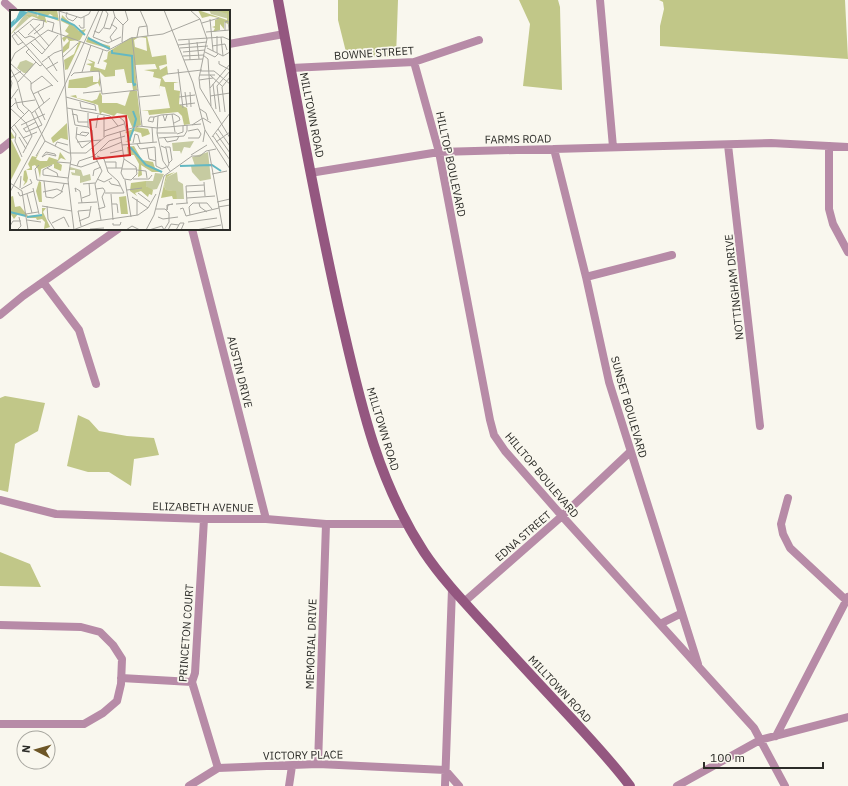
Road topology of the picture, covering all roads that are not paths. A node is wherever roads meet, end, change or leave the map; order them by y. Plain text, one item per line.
1 (278, 0) edge
2 (600, 0) edge
3 (5, 3) dead end
4 (13, 10) edge
5 (284, 34) junction
6 (479, 40) dead end
7 (230, 44) edge
8 (414, 62) junction
9 (291, 68) junction
10 (10, 142) edge
11 (728, 145) junction
12 (829, 146) junction
13 (613, 147) junction
14 (848, 147) edge
15 (554, 149) junction
16 (0, 150) edge
17 (439, 152) junction
18 (310, 173) junction
19 (117, 230) edge
20 (192, 230) edge
21 (848, 252) edge
22 (672, 255) dead end
23 (586, 277) junction
24 (43, 282) junction
25 (0, 315) edge
26 (96, 384) dead end
27 (760, 426) dead end
28 (630, 452) junction
29 (788, 498) dead end
30 (0, 500) edge
31 (562, 516) junction
32 (204, 519) junction
33 (266, 520) junction
34 (326, 524) junction
35 (407, 524) junction
36 (452, 589) junction
37 (847, 599) edge
38 (464, 602) junction
39 (682, 613) junction
40 (660, 624) junction
41 (0, 625) edge
42 (699, 667) junction
43 (121, 678) junction
44 (192, 682) junction
45 (848, 717) edge
46 (0, 724) edge
47 (776, 736) junction
48 (760, 740) junction
49 (318, 764) junction
50 (292, 766) junction
51 (218, 768) junction
52 (445, 770) junction
53 (189, 786) edge
54 (289, 786) edge
55 (445, 786) edge
56 (459, 786) edge
57 (630, 786) edge
58 (677, 786) edge
59 (785, 786) edge

1 - 5 street, MILLTOWN ROAD
2 - 13 street
3 - 4 street
5 - 7 street
5 - 9 street, MILLTOWN ROAD
6 - 8 street, BOWNE STREET
8 - 9 street, BOWNE STREET
8 - 17 street, HILLTOP BOULEVARD
9 - 18 street, MILLTOWN ROAD
10 - 16 street
11 - 12 street, FARMS ROAD
11 - 13 street, FARMS ROAD
11 - 27 street, NOTTINGHAM DRIVE
12 - 14 street, FARMS ROAD
12 - 21 street
13 - 15 street, FARMS ROAD
15 - 17 street, FARMS ROAD
15 - 23 street, SUNSET BOULEVARD
17 - 18 street, FARMS ROAD
17 - 31 street, HILLTOP BOULEVARD
18 - 35 street, MILLTOWN ROAD
19 - 24 street
20 - 33 street, AUSTIN DRIVE
22 - 23 street
23 - 28 street, SUNSET BOULEVARD
24 - 25 street
24 - 26 street
28 - 31 street, EDNA STREET
28 - 39 street, SUNSET BOULEVARD
29 - 37 street
30 - 32 street, ELIZABETH AVENUE
31 - 38 street, EDNA STREET
31 - 40 street, HILLTOP BOULEVARD
32 - 33 street, ELIZABETH AVENUE
32 - 44 street, PRINCETON COURT
33 - 34 street, ELIZABETH AVENUE
34 - 35 street, ELIZABETH AVENUE
34 - 49 street, MEMORIAL DRIVE
35 - 36 street, MILLTOWN ROAD
36 - 38 street, MILLTOWN ROAD
36 - 52 street
37 - 47 street
38 - 57 street, MILLTOWN ROAD
39 - 40 street
39 - 42 street, SUNSET BOULEVARD
40 - 42 street, HILLTOP BOULEVARD
41 - 43 street
42 - 48 street, HILLTOP BOULEVARD
43 - 44 street
43 - 46 street
44 - 51 street, PRINCETON COURT
45 - 47 street
47 - 48 street
48 - 58 street
48 - 59 street, HILLTOP BOULEVARD
49 - 50 street, VICTORY PLACE
49 - 52 street, VICTORY PLACE
50 - 51 street, VICTORY PLACE
50 - 54 street
51 - 53 street
52 - 55 street
52 - 56 street

